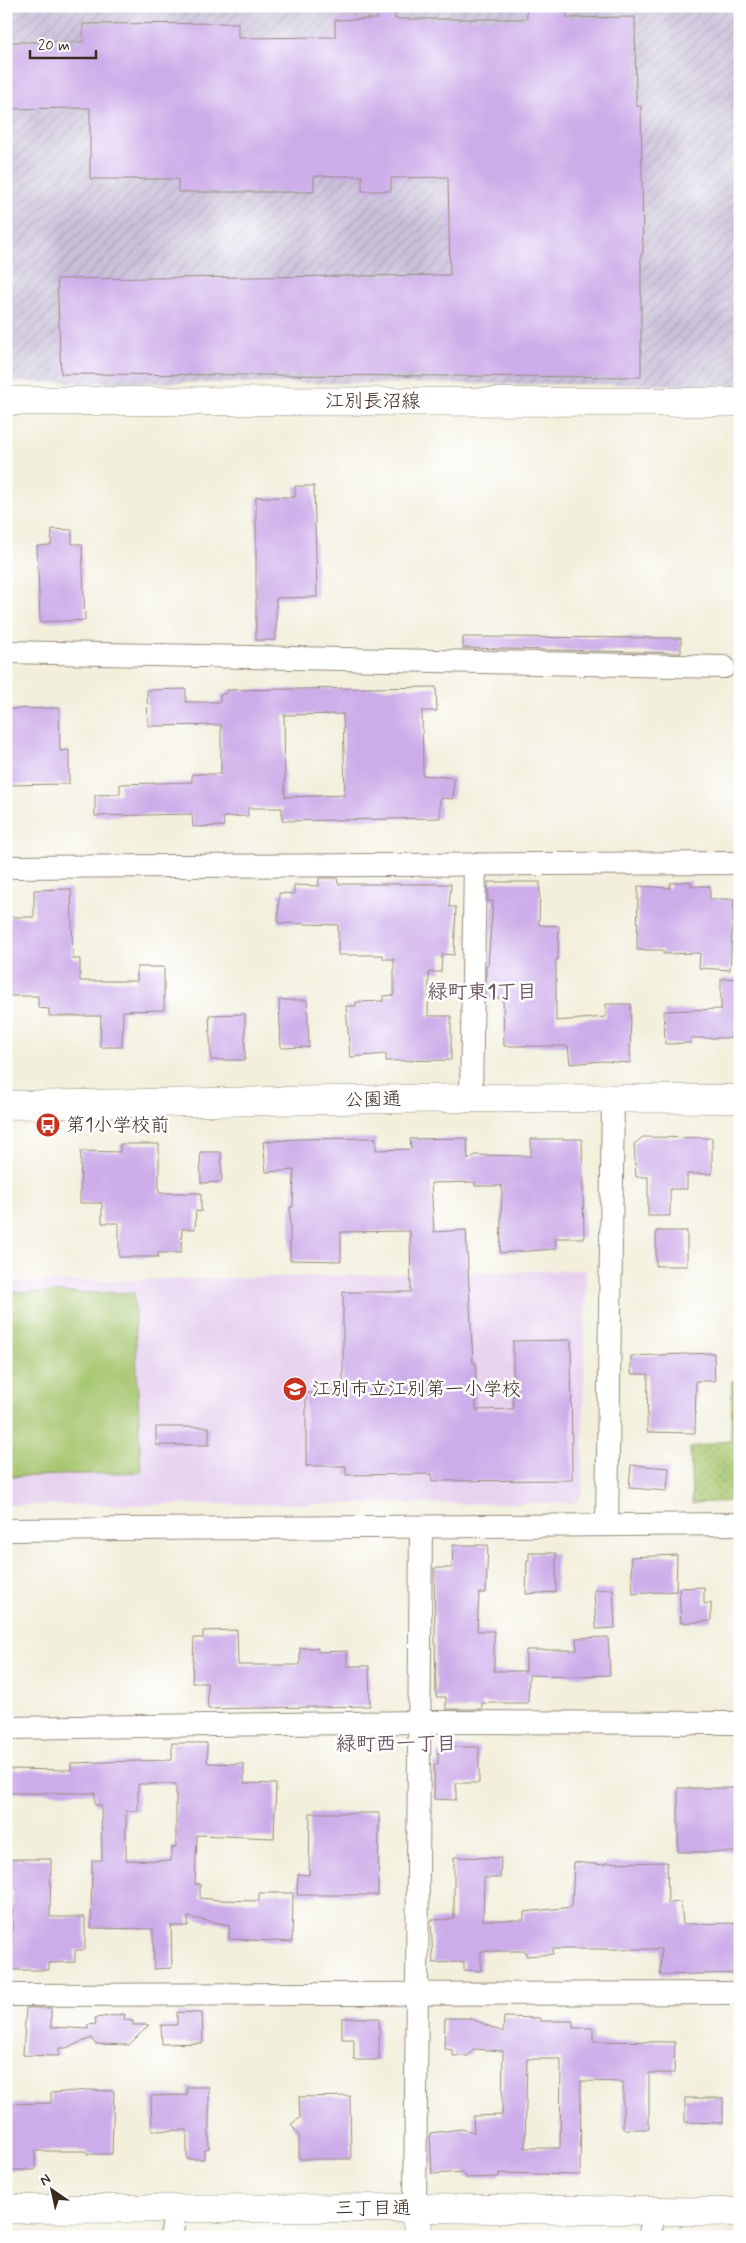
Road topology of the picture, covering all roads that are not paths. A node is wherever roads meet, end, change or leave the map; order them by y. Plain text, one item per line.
1 (6, 401) edge
2 (740, 402) edge
3 (6, 652) edge
4 (724, 667) dead end
5 (740, 863) edge
6 (475, 864) junction
7 (6, 867) edge
8 (471, 1098) junction
9 (740, 1099) edge
10 (613, 1100) junction
11 (6, 1105) edge
12 (740, 1524) edge
13 (607, 1525) junction
14 (422, 1527) junction
15 (6, 1530) edge
16 (419, 1722) junction
17 (740, 1723) edge
18 (6, 1728) edge
19 (740, 1992) edge
20 (416, 1994) junction
21 (6, 1995) edge
22 (415, 2208) junction
23 (6, 2209) edge
24 (176, 2210) junction
25 (740, 2212) edge
26 (652, 2224) edge
27 (171, 2237) edge
28 (418, 2237) edge

1 - 2 street, 江別長沼線
3 - 4 street
5 - 6 street
6 - 7 street
6 - 8 street
8 - 10 street, 公園通
8 - 11 street, 公園通
9 - 10 street, 公園通
10 - 13 street
12 - 13 street
13 - 14 street
14 - 15 street
14 - 16 street
16 - 17 street
16 - 18 street
16 - 20 street
19 - 20 street
20 - 21 street
20 - 22 street
22 - 24 street, 三丁目通
22 - 26 street, 三丁目通
22 - 28 street
23 - 24 street, 三丁目通
24 - 27 street
25 - 26 street, 三丁目通

